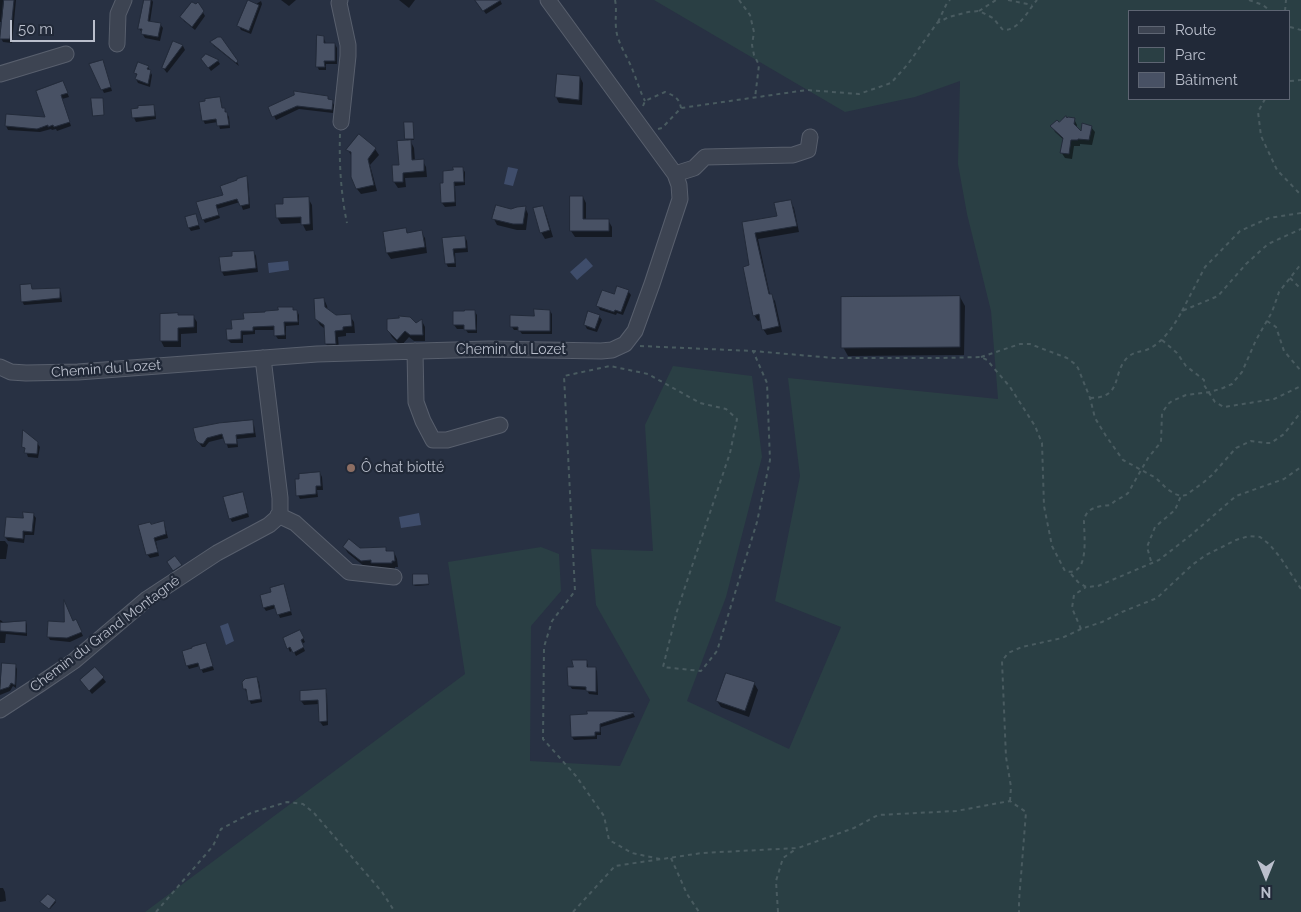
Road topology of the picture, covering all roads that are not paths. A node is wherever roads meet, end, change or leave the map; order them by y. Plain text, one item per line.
1 (124, 0) edge
2 (340, 0) edge
3 (548, 0) edge
4 (117, 44) dead end
5 (66, 54) dead end
6 (0, 74) edge
7 (341, 122) road end
8 (810, 137) dead end
9 (675, 174) junction
10 (415, 351) junction
11 (263, 358) junction
12 (0, 367) edge
13 (500, 425) dead end
14 (278, 515) junction
15 (394, 577) dead end
16 (0, 710) edge

1 - 4 street
2 - 7 street
3 - 9 street
5 - 6 street
8 - 9 street
9 - 10 street, Chemin du Lozet
10 - 11 street, Chemin du Lozet
10 - 13 street
11 - 12 street, Chemin du Lozet
11 - 14 street
14 - 15 street
14 - 16 street, Chemin du Grand Montagné

